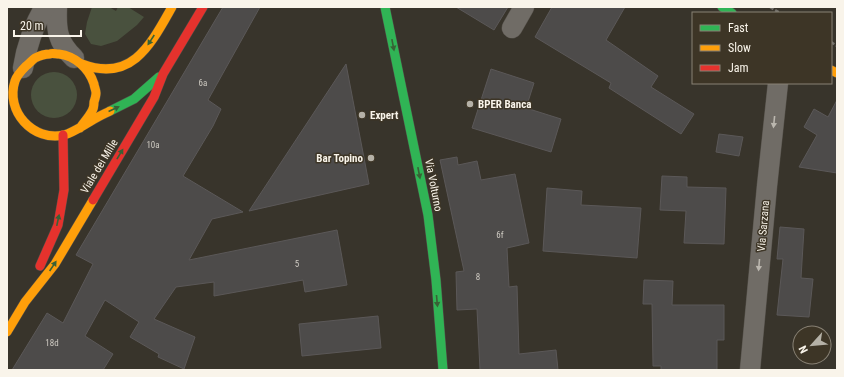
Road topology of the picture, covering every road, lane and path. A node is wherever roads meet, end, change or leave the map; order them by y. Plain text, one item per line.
1 (44, 7) edge
2 (57, 7) edge
3 (172, 7) edge
4 (203, 7) edge
5 (385, 7) edge
6 (524, 7) edge
7 (512, 28) dead end
8 (78, 61) junction
9 (168, 65) junction
10 (16, 72) edge
11 (778, 84) edge
12 (17, 112) junction
13 (10, 121) dead end
14 (80, 128) junction
15 (63, 135) junction
16 (22, 308) junction
17 (7, 332) edge
18 (443, 370) edge
19 (750, 370) edge

1 - 10 street
2 - 8 street
3 -> 8 main road
4 - 9 main road, Viale dei Mille
5 -> 18 main road, Via Volturno
6 - 7 street
8 - 10 main road
8 - 14 main road
14 -> 9 main road
16 -> 9 main road, Viale dei Mille
10 - 12 main road
11 -> 19 street, Via Sarzana
12 - 13 main road
12 - 15 main road
14 - 15 main road
16 -> 15 main road
16 - 17 main road, Viale dei Mille

